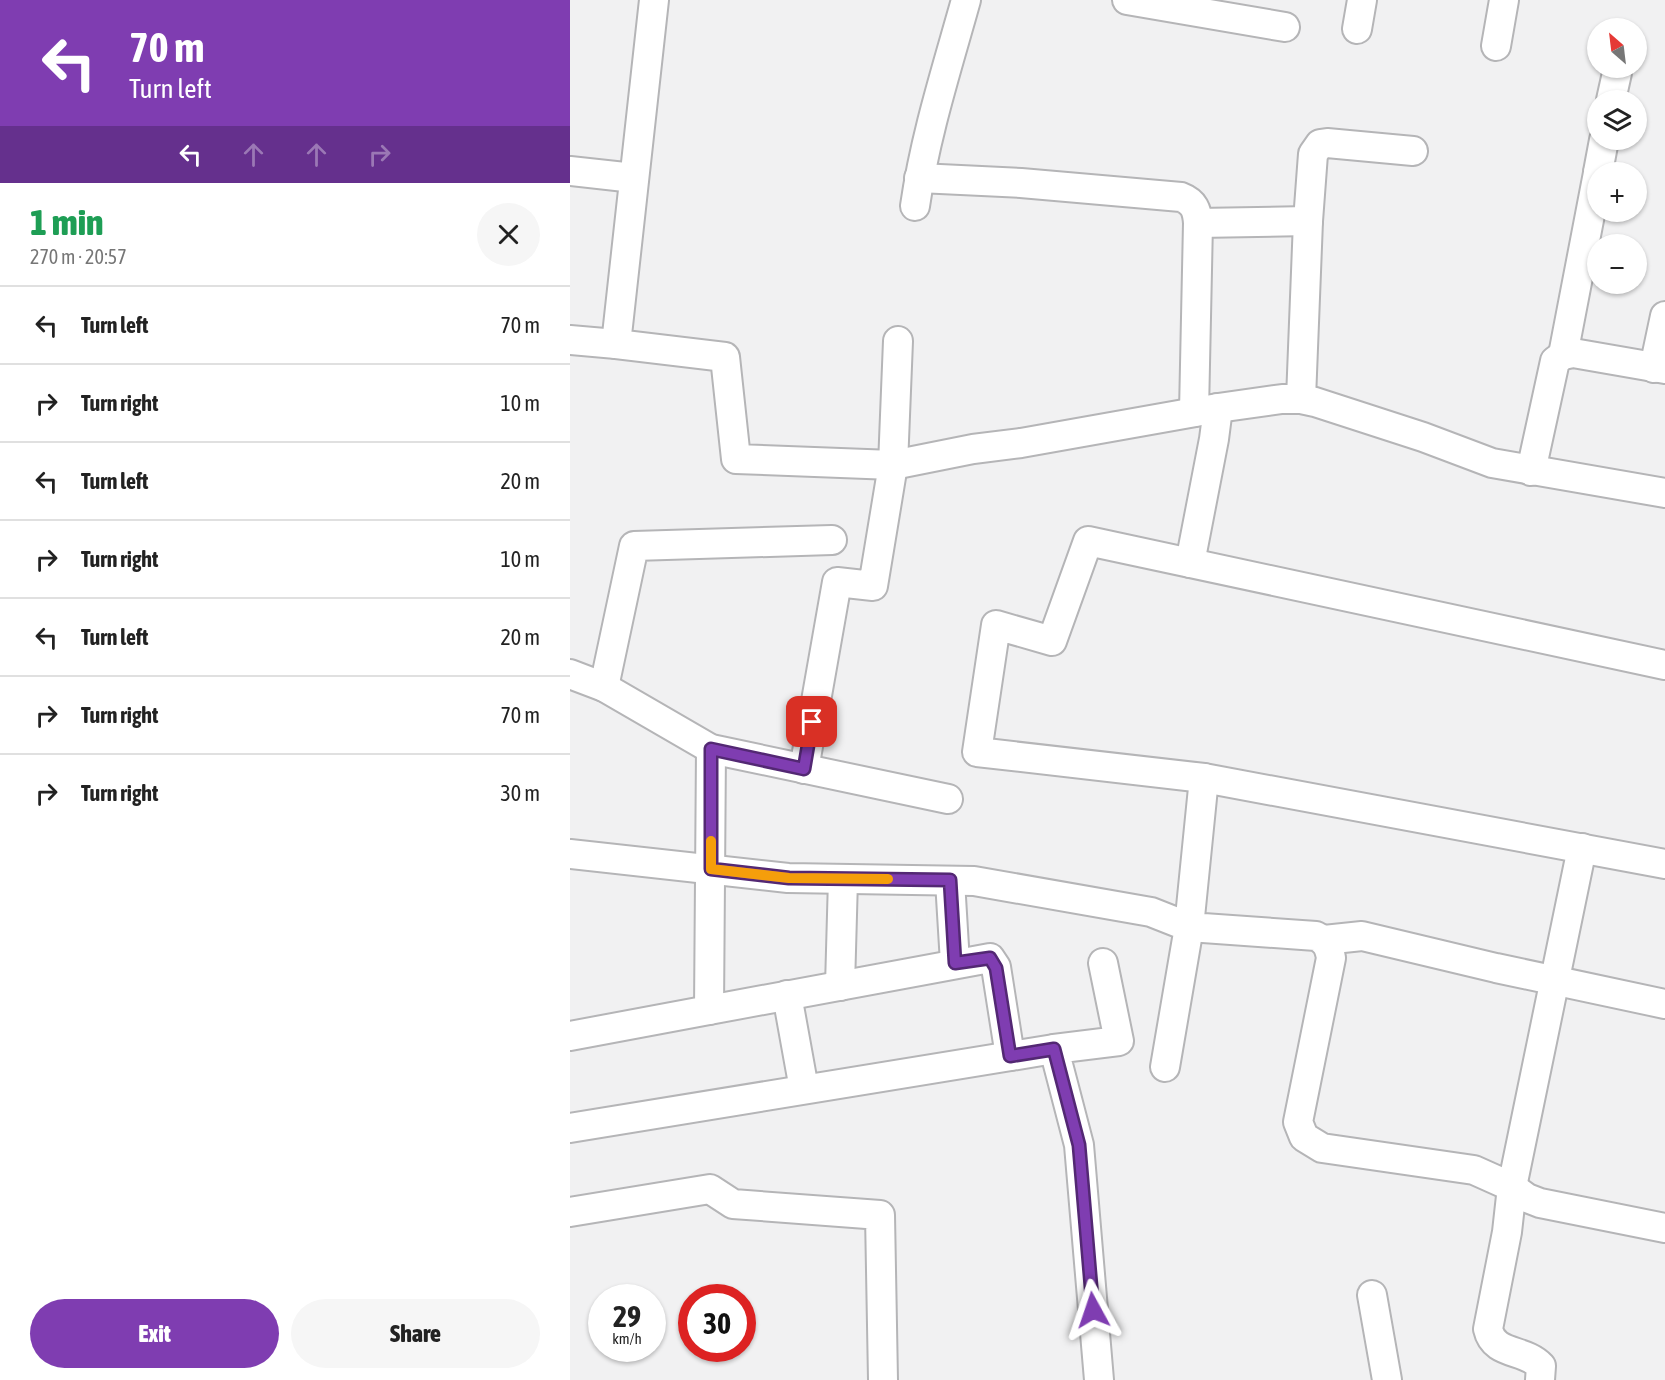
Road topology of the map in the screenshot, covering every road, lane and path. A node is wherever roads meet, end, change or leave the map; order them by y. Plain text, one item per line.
1 (654, 0) edge
2 (966, 0) edge
3 (1127, 0) edge
4 (1362, 0) edge
5 (1504, 0) edge
6 (1285, 27) dead end
7 (1357, 29) dead end
8 (1496, 46) dead end
9 (1413, 151) dead end
10 (570, 171) edge
11 (634, 178) junction
12 (920, 178) junction
13 (915, 206) dead end
14 (1308, 221) junction
15 (1589, 222) edge
16 (1198, 223) junction
17 (1665, 316) edge
18 (570, 340) edge
19 (897, 341) dead end
20 (616, 344) junction
21 (1563, 355) junction
22 (1660, 368) edge
23 (1301, 399) junction
24 (1206, 410) junction
25 (893, 465) junction
26 (1531, 471) junction
27 (1665, 494) edge
28 (832, 540) dead end
29 (1190, 563) junction
30 (1665, 665) edge
31 (570, 674) edge
32 (604, 687) junction
33 (711, 749) junction
34 (804, 769) junction
35 (1204, 777) junction
36 (948, 799) dead end
37 (1582, 848) junction
38 (570, 854) edge
39 (1665, 864) edge
40 (711, 869) junction
41 (843, 879) junction
42 (950, 880) junction
43 (1189, 927) junction
44 (1324, 940) junction
45 (955, 963) junction
46 (1103, 963) dead end
47 (1554, 980) junction
48 (840, 986) junction
49 (787, 995) junction
50 (1665, 1004) edge
51 (709, 1010) junction
52 (570, 1036) edge
53 (1054, 1049) junction
54 (1010, 1056) junction
55 (1166, 1067) dead end
56 (804, 1089) junction
57 (570, 1128) edge
58 (1512, 1187) junction
59 (570, 1212) edge
60 (1665, 1228) edge
61 (1372, 1294) dead end
62 (883, 1380) edge
63 (1099, 1380) edge
64 (1386, 1380) edge
65 (1540, 1380) edge

1 - 11 street
2 - 12 street
3 - 6 street
4 - 7 street
5 - 8 street
9 - 14 street
10 - 11 street
11 - 20 street
12 - 13 street
12 - 16 street
14 - 16 street
14 - 23 street
15 - 21 street
16 - 24 street
17 - 22 street
18 - 20 street
19 - 25 street
20 - 25 street
21 - 22 street
21 - 26 street
23 - 24 street
23 - 26 street
24 - 25 street
24 - 29 street
25 - 34 street
26 - 27 street
28 - 32 street
29 - 30 street
29 - 35 street
31 - 32 street
32 - 33 street
33 - 34 street
33 - 40 street
34 - 36 street
35 - 37 street
35 - 43 street
37 - 39 street
37 - 47 street
38 - 40 street
40 - 41 street
40 - 51 street
41 - 42 street
41 - 48 street
42 - 43 street
42 - 45 street
43 - 44 street
43 - 55 street
44 - 47 street
44 - 58 street
45 - 48 street
45 - 54 street
46 - 53 street
47 - 50 street
47 - 58 street
48 - 49 street
49 - 51 street
49 - 56 street
51 - 52 street
53 - 54 street
53 - 63 street
54 - 56 street
56 - 57 street
58 - 60 street
58 - 65 street
59 - 62 street
61 - 64 street

